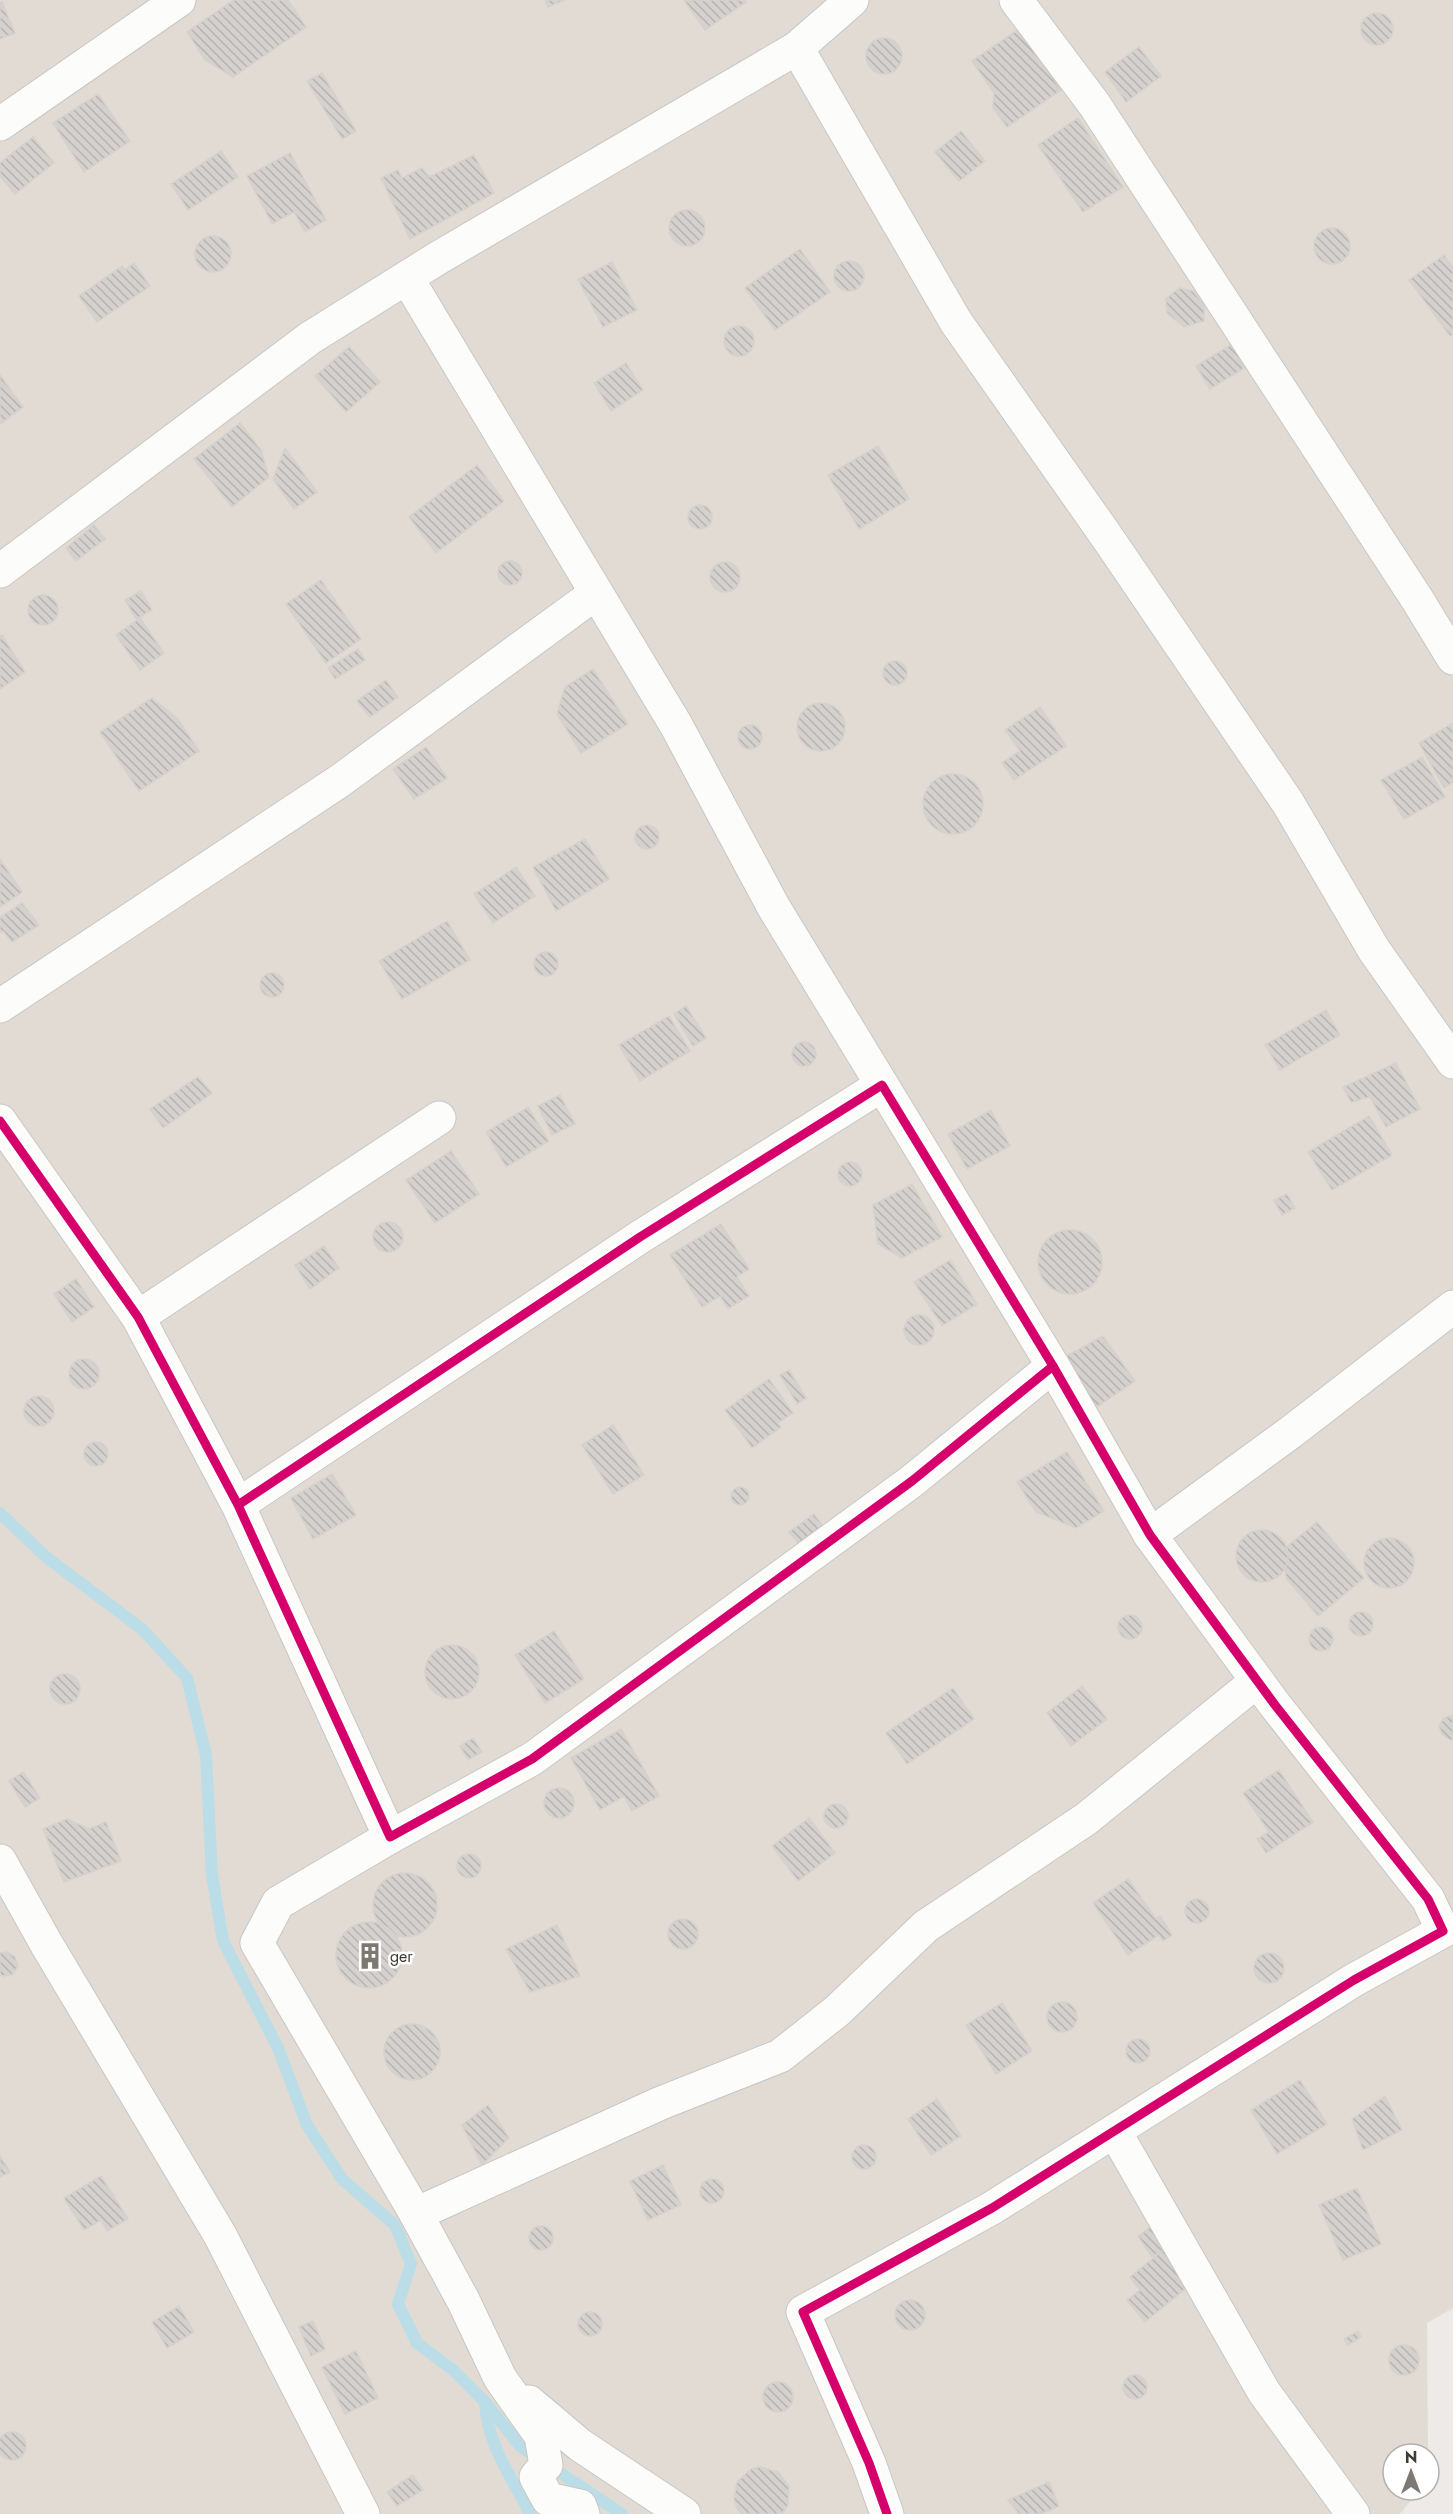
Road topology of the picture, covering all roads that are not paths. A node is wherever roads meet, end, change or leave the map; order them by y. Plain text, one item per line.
1 (179, 0) edge
2 (852, 0) edge
3 (1016, 0) edge
4 (797, 48) junction
5 (0, 124) edge
6 (407, 278) junction
7 (0, 571) edge
8 (596, 593) junction
9 (1453, 658) edge
10 (0, 1006) edge
11 (1453, 1062) edge
12 (882, 1085) junction
13 (439, 1118) dead end
14 (0, 1121) edge
15 (1453, 1307) edge
16 (138, 1317) junction
17 (1053, 1366) junction
18 (238, 1505) junction
19 (1150, 1535) junction
20 (1257, 1681) junction
21 (390, 1837) junction
22 (0, 1861) edge
23 (1115, 2132) junction
24 (416, 2214) junction
25 (500, 2378) junction
26 (363, 2514) edge
27 (583, 2514) edge
28 (684, 2514) edge
29 (887, 2514) edge
30 (1353, 2514) edge

1 - 5 street
2 - 4 street
3 - 9 street
4 - 6 street
4 - 11 street
6 - 7 street
6 - 8 street
8 - 10 street
8 - 12 street
12 - 17 street
12 - 18 street
13 - 16 street
14 - 16 street
15 - 19 street
16 - 18 street
17 - 19 street
17 - 21 street
18 - 21 street
19 - 20 street
20 - 23 street
20 - 24 street
21 - 24 street
22 - 26 street
23 - 29 street
23 - 30 street
24 - 25 street
25 - 27 street
25 - 28 street

